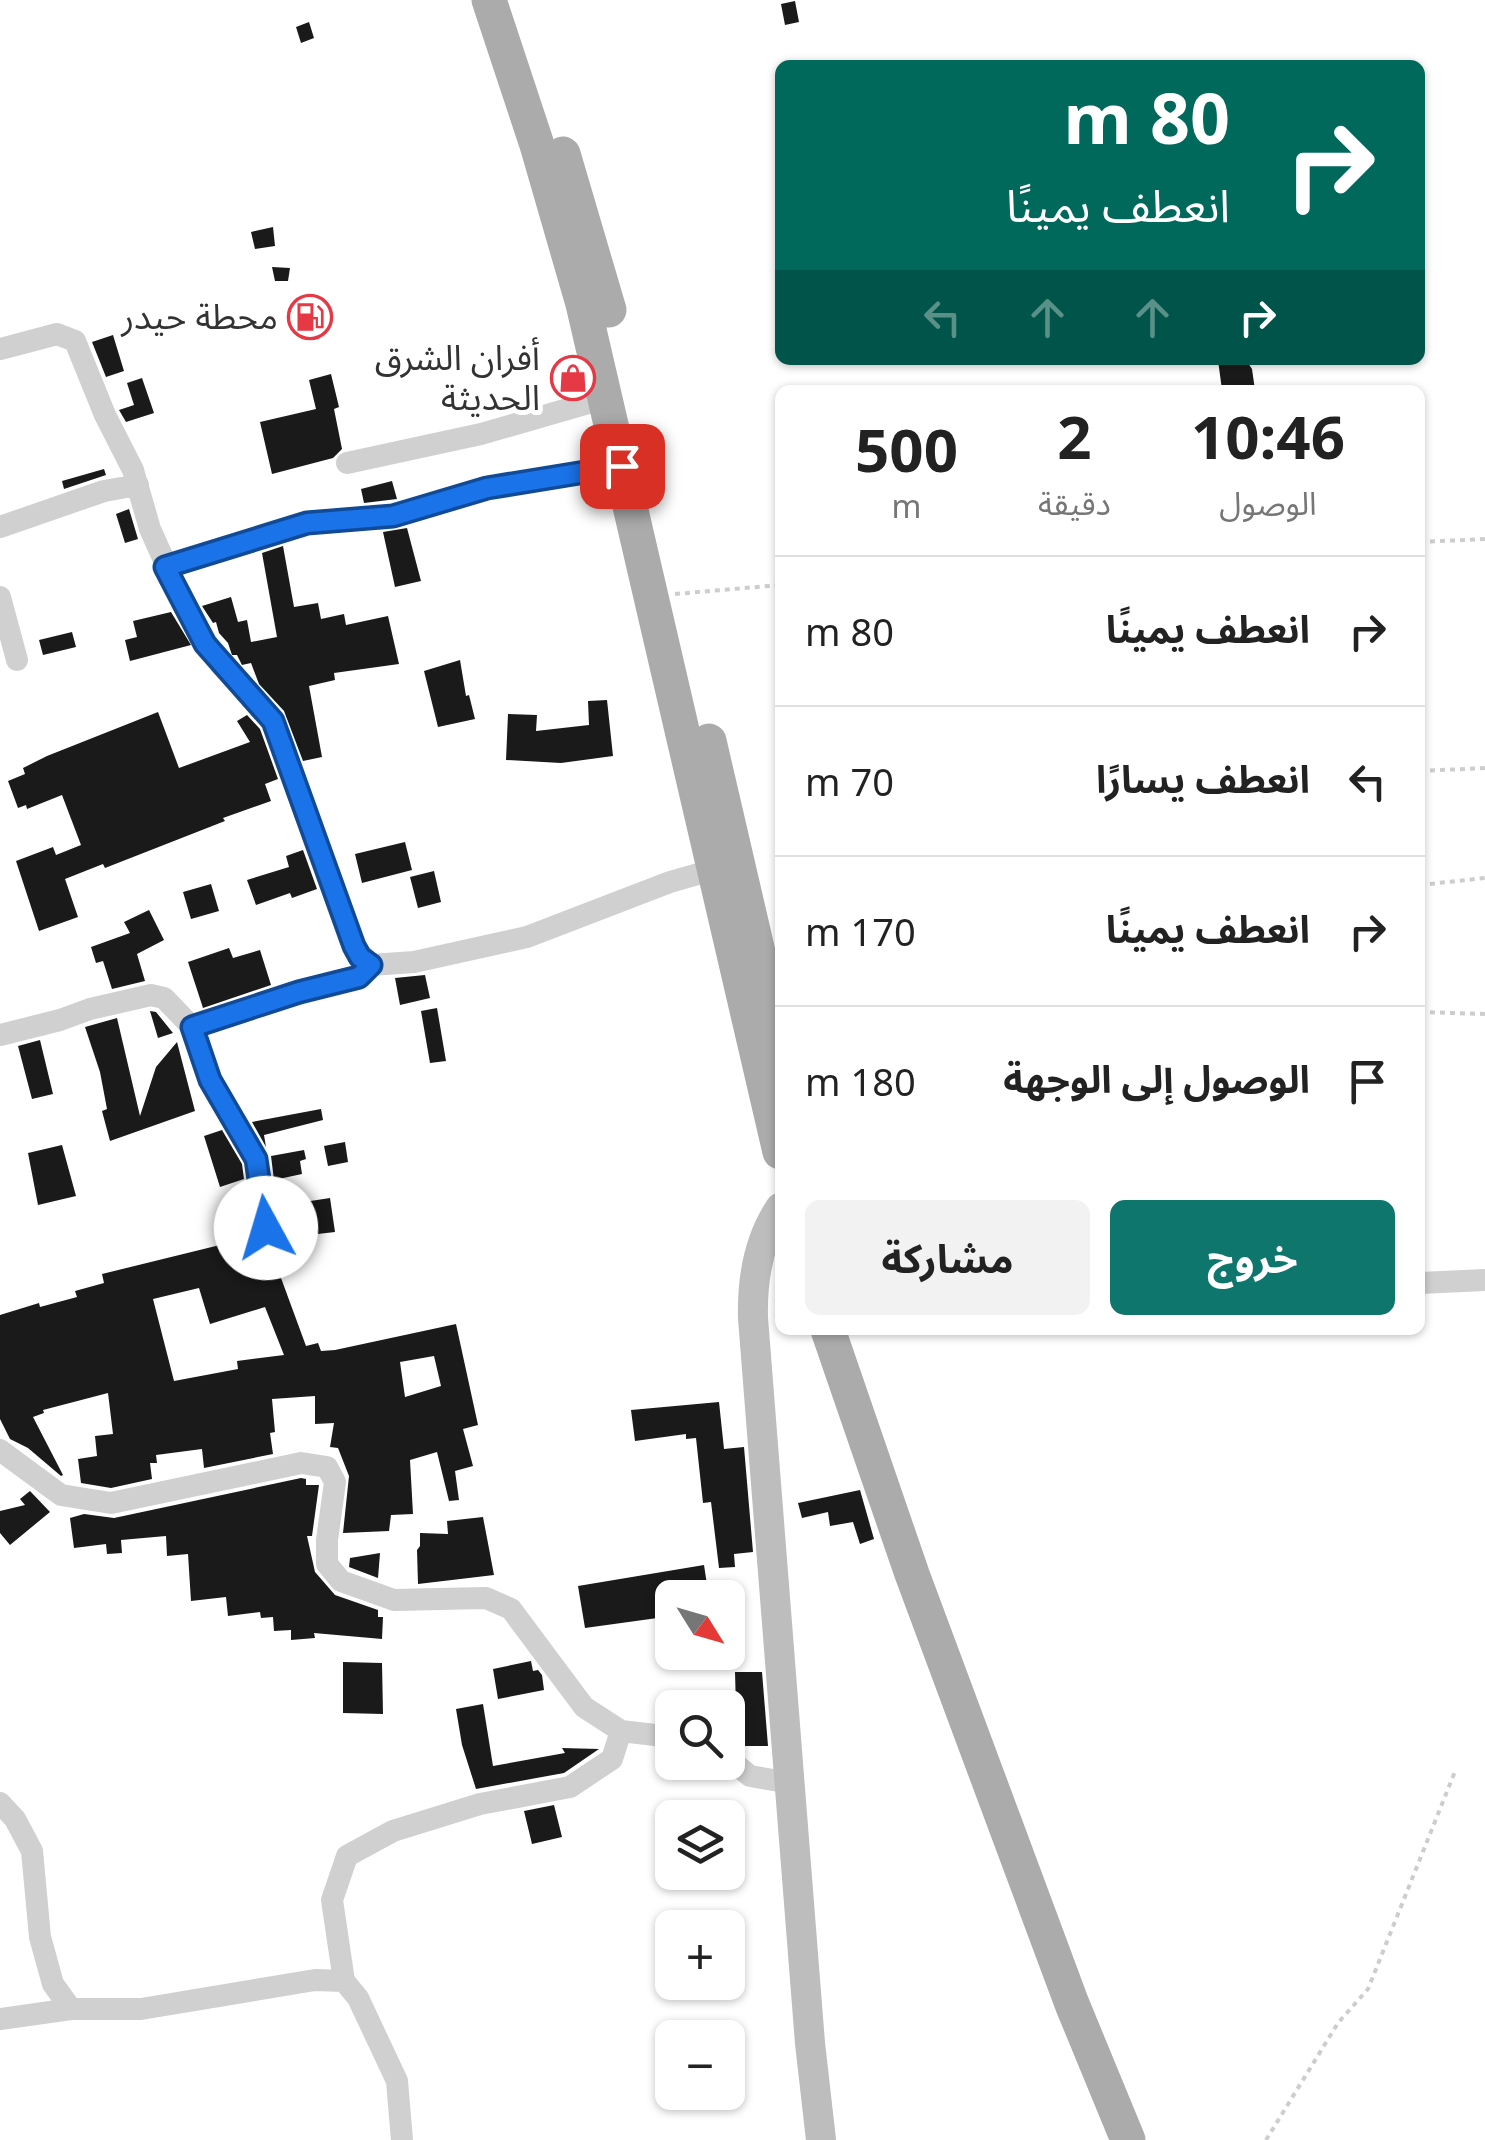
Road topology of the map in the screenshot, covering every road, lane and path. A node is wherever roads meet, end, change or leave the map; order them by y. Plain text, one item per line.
1 (488, 0) edge
2 (512, 0) edge
3 (567, 207) junction
4 (594, 300) junction
5 (0, 349) edge
6 (606, 398) junction
7 (347, 463) dead end
8 (622, 466) junction
9 (138, 485) junction
10 (0, 527) edge
11 (1485, 539) edge
12 (1425, 542) edge
13 (165, 567) junction
14 (775, 585) edge
15 (675, 594) junction
16 (0, 597) edge
17 (17, 660) dead end
18 (689, 709) junction
19 (1485, 768) edge
20 (1425, 771) edge
21 (712, 870) junction
22 (1485, 878) edge
23 (1425, 885) edge
24 (371, 965) junction
25 (1425, 1012) edge
26 (1485, 1014) edge
27 (192, 1027) junction
28 (775, 1028) edge
29 (0, 1035) edge
30 (775, 1131) edge
31 (775, 1218) edge
32 (266, 1228) dead end
33 (1485, 1280) edge
34 (1425, 1283) edge
35 (830, 1335) edge
36 (852, 1335) edge
37 (0, 1450) edge
38 (620, 1730) junction
39 (655, 1735) edge
40 (1456, 1769) dead end
41 (745, 1772) edge
42 (791, 1783) junction
43 (0, 1803) edge
44 (344, 1981) junction
45 (71, 2010) junction
46 (0, 2019) edge
47 (402, 2140) edge
48 (822, 2140) edge
49 (1128, 2140) edge
50 (1146, 2140) edge
51 (1266, 2140) edge

1 - 3 main road
2 - 3 main road
3 - 4 main road
4 - 6 main road
4 - 15 main road
5 - 9 street
6 - 7 street
6 - 8 main road
8 - 13 street
8 - 18 main road
9 - 10 street
9 - 13 street
11 - 12 path
13 - 24 street
14 - 15 path
15 - 18 main road
16 - 17 street
18 - 21 main road
18 - 28 main road
19 - 20 path
21 - 24 street
21 - 30 main road
22 - 23 path
24 - 27 street
25 - 26 path
27 - 29 street
27 - 32 street
31 - 42 street
33 - 34 street
35 - 49 main road
36 - 50 main road
37 - 38 street
38 - 39 street
38 - 44 street
40 - 51 path
41 - 42 street
42 - 48 street
43 - 45 street
44 - 45 street
44 - 47 street
45 - 46 street

